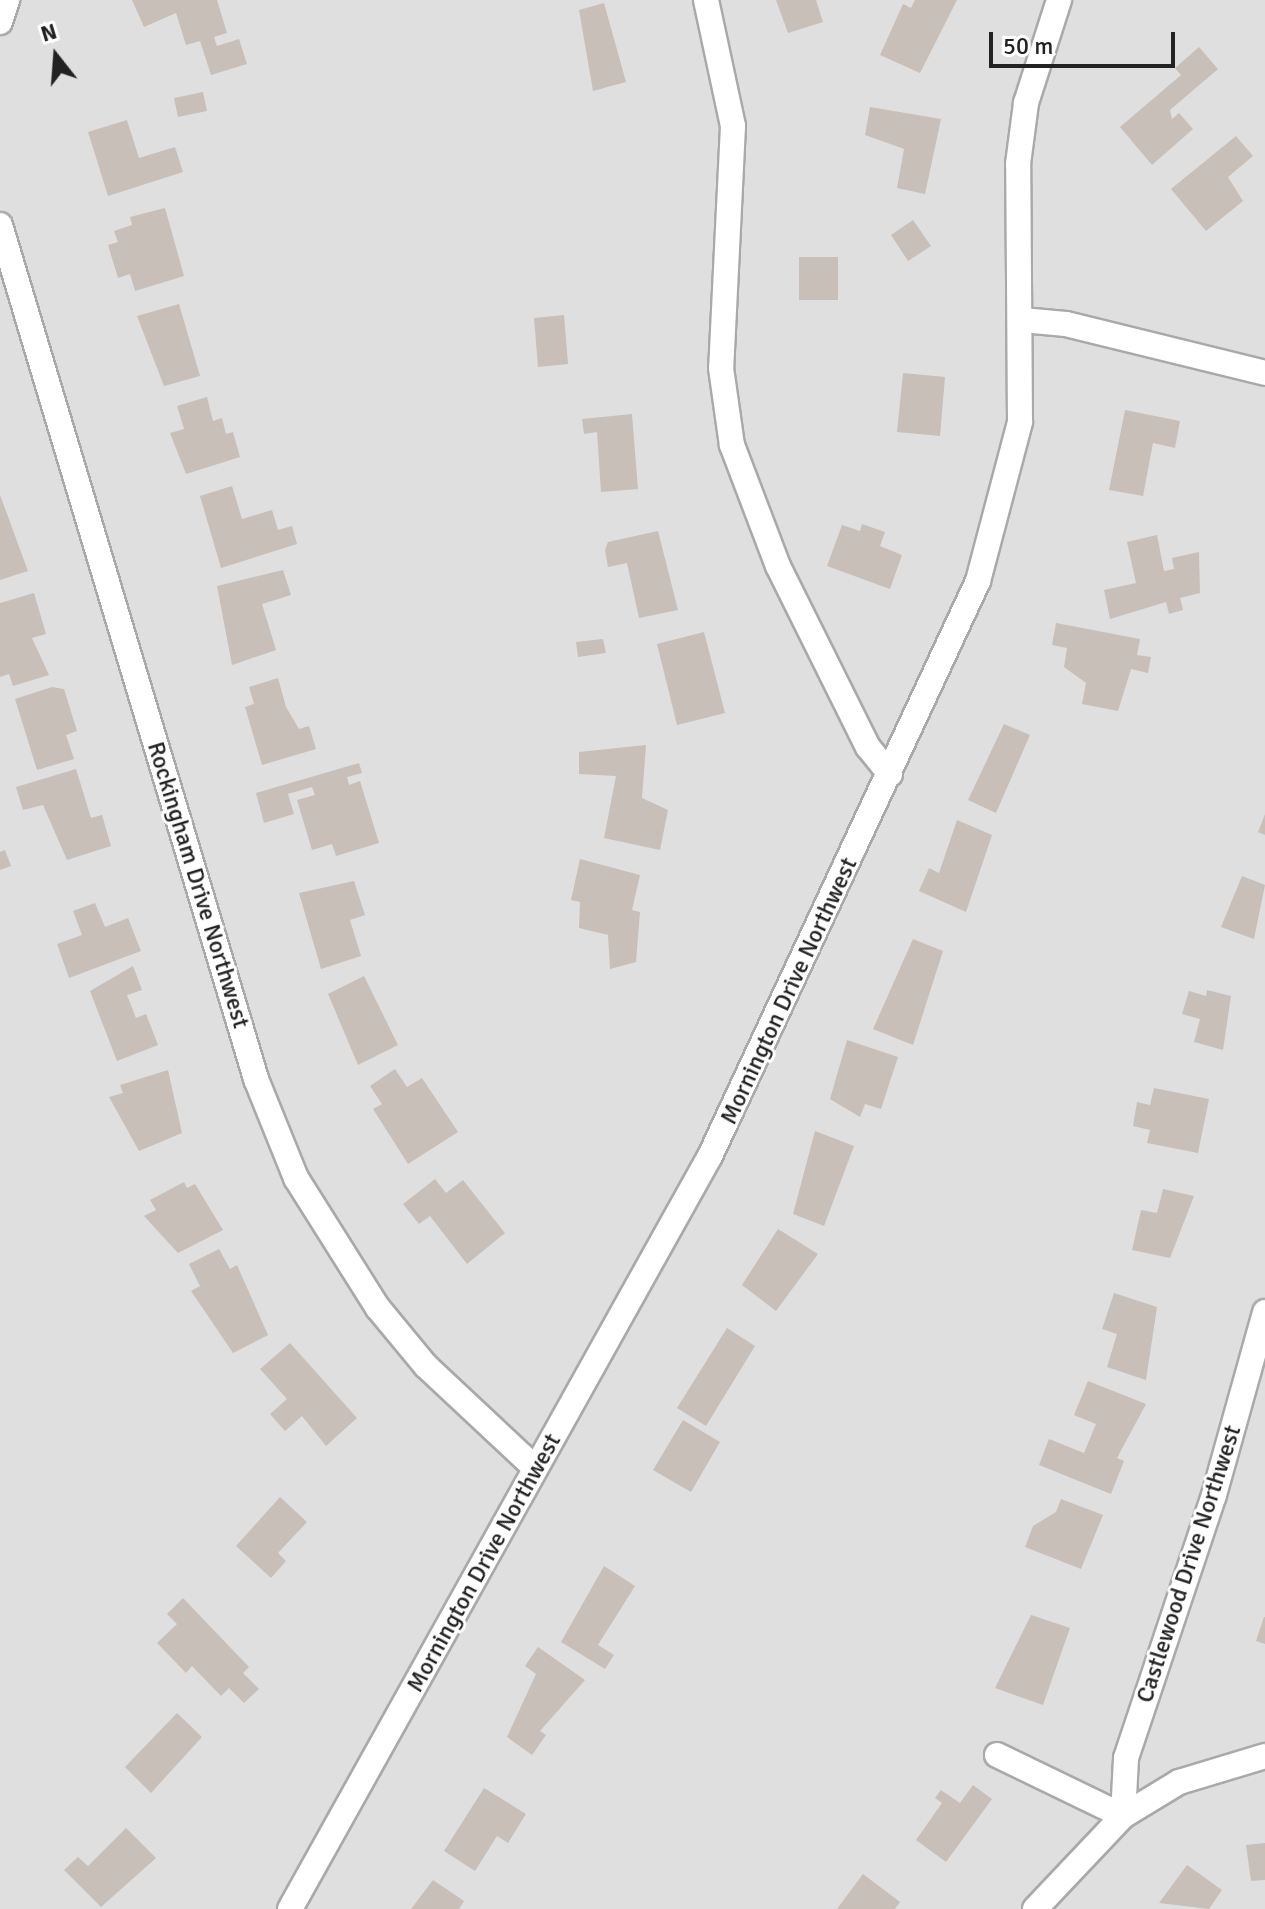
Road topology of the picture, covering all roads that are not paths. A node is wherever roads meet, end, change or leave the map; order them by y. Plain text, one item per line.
1 (7, 0) edge
2 (706, 0) edge
3 (1059, 0) edge
4 (0, 22) edge
5 (0, 225) edge
6 (1022, 320) junction
7 (1265, 373) edge
8 (890, 774) junction
9 (1265, 1312) edge
10 (535, 1468) junction
11 (997, 1755) dead end
12 (1265, 1756) edge
13 (1123, 1816) junction
14 (290, 1909) edge
15 (1035, 1909) edge

1 - 4 street
2 - 8 street
3 - 6 street, Mornington Drive Northwest
5 - 10 street, Rockingham Drive Northwest
6 - 7 street
6 - 8 street, Mornington Drive Northwest
8 - 10 street, Mornington Drive Northwest
9 - 13 street, Castlewood Drive Northwest
10 - 14 street, Mornington Drive Northwest
11 - 13 street
12 - 13 street
13 - 15 street

